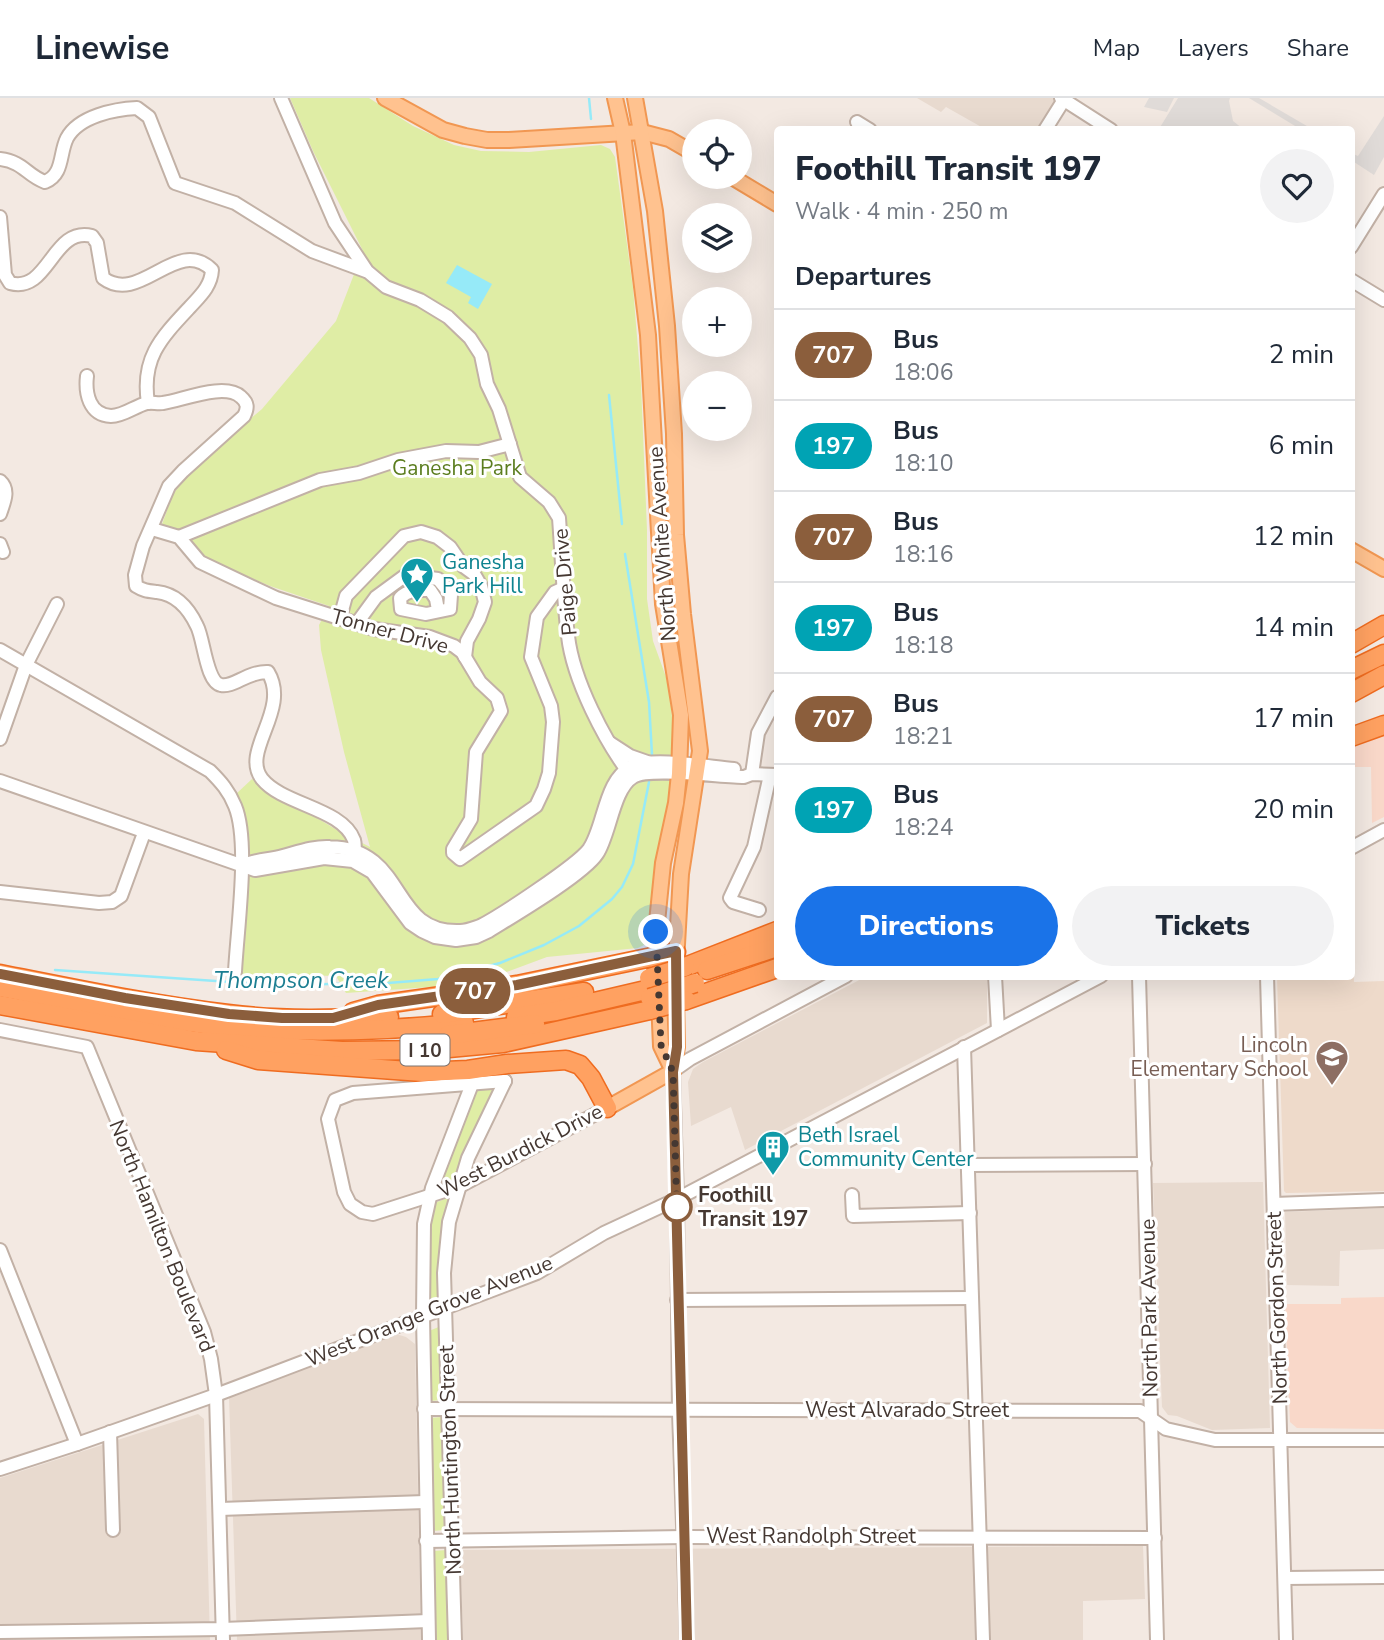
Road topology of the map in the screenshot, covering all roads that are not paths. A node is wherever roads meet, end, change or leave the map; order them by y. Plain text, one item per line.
1 (281, 98) edge
2 (385, 98) edge
3 (615, 98) edge
4 (635, 98) edge
5 (1063, 99) edge
6 (857, 122) dead end
7 (864, 126) edge
8 (1047, 126) edge
9 (1105, 126) edge
10 (642, 132) junction
11 (623, 133) junction
12 (682, 147) edge
13 (0, 159) edge
14 (752, 189) edge
15 (1384, 194) edge
16 (774, 202) edge
17 (0, 217) edge
18 (1355, 241) edge
19 (367, 271) junction
20 (1355, 282) edge
21 (1384, 300) edge
22 (87, 376) dead end
23 (148, 403) junction
24 (510, 444) junction
25 (0, 481) edge
26 (0, 514) edge
27 (152, 529) junction
28 (179, 537) junction
29 (1355, 552) edge
30 (1384, 569) edge
31 (564, 588) junction
32 (57, 604) dead end
33 (438, 610) dead end
34 (340, 618) junction
35 (357, 623) junction
36 (1384, 625) edge
37 (1355, 642) edge
38 (0, 650) edge
39 (1384, 654) edge
40 (465, 657) junction
41 (26, 665) junction
42 (1355, 669) edge
43 (1384, 675) edge
44 (1384, 688) edge
45 (1355, 690) edge
46 (1355, 702) edge
47 (774, 703) edge
48 (1384, 726) edge
49 (1355, 736) edge
50 (0, 739) edge
51 (608, 743) junction
52 (650, 763) junction
53 (680, 770) junction
54 (697, 771) junction
55 (629, 774) junction
56 (752, 774) junction
57 (774, 775) edge
58 (0, 781) edge
59 (1384, 831) edge
60 (144, 833) junction
61 (1355, 846) edge
62 (351, 855) junction
63 (242, 866) junction
64 (0, 892) edge
65 (760, 910) dead end
66 (774, 932) edge
67 (774, 948) edge
68 (657, 956) junction
69 (774, 956) edge
70 (774, 969) edge
71 (685, 970) junction
72 (234, 972) dead end
73 (0, 974) edge
74 (838, 980) edge
75 (995, 980) edge
76 (1139, 980) edge
77 (1267, 980) edge
78 (1081, 981) edge
79 (0, 987) edge
80 (650, 994) junction
81 (0, 998) edge
82 (0, 1004) edge
83 (333, 1018) junction
84 (0, 1030) edge
85 (998, 1030) junction
86 (196, 1041) junction
87 (964, 1047) junction
88 (673, 1072) junction
89 (505, 1081) joint
90 (472, 1084) junction
91 (607, 1108) junction
92 (1145, 1164) junction
93 (969, 1165) junction
94 (460, 1186) junction
95 (852, 1195) dead end
96 (429, 1197) junction
97 (677, 1199) junction
98 (1384, 1200) edge
99 (1274, 1204) junction
100 (970, 1213) junction
101 (0, 1250) edge
102 (971, 1298) junction
103 (677, 1300) junction
104 (446, 1308) junction
105 (422, 1316) junction
106 (216, 1395) junction
107 (424, 1409) junction
108 (449, 1409) junction
109 (975, 1410) junction
110 (679, 1411) junction
111 (1152, 1419) junction
112 (110, 1432) junction
113 (1280, 1440) junction
114 (1384, 1440) edge
115 (77, 1444) junction
116 (0, 1469) edge
117 (425, 1503) junction
118 (220, 1509) junction
119 (113, 1530) dead end
120 (979, 1536) junction
121 (684, 1537) junction
122 (1155, 1538) junction
123 (451, 1540) junction
124 (426, 1541) junction
125 (1384, 1577) edge
126 (1285, 1578) junction
127 (428, 1621) junction
128 (0, 1632) edge
129 (223, 1634) edge
130 (429, 1640) edge
131 (455, 1640) edge
132 (687, 1640) edge
133 (983, 1640) edge
134 (1157, 1640) edge
135 (1286, 1640) edge

1 - 19 street, Paige Drive
2 - 11 main road
3 - 11 main road, North White Avenue
4 - 10 main road, North White Avenue
5 - 8 street
5 - 9 street
6 - 7 street
10 - 11 main road
10 - 12 main road
10 - 54 main road, North White Avenue
11 - 53 main road, North White Avenue
13 - 19 street
14 - 16 main road
15 - 18 street
17 - 23 street
19 - 24 street, Paige Drive
20 - 21 street
22 - 23 street
23 - 27 street
24 - 28 street
24 - 31 street, Paige Drive
25 - 26 street
27 - 28 street
27 - 62 street
28 - 34 street, Tonner Drive
29 - 30 main road
31 - 40 street, Tonner Drive
31 - 51 street, Paige Drive
32 - 41 street
33 - 35 street
34 - 35 street, Tonner Drive
34 - 40 street
35 - 40 street, Tonner Drive
36 - 37 highway
38 - 41 street
39 - 42 highway
41 - 50 street
41 - 63 street
43 - 45 highway
44 - 46 highway
47 - 56 street
48 - 49 highway
51 - 52 street
51 - 55 street, Paige Drive
52 - 53 street
52 - 55 street
53 - 54 street
53 - 55 street
53 - 68 main road, North White Avenue
54 - 56 street
54 - 71 main road, North White Avenue
55 - 62 street
56 - 57 street
57 - 65 street
58 - 60 street
59 - 61 street
60 - 63 street
60 - 64 street
62 - 63 street
63 - 72 street
66 - 71 highway, I 10
67 - 71 highway
68 - 71 highway
68 - 83 highway
68 - 88 main road, North White Avenue
69 - 71 highway
70 - 80 highway, I 10, bridge
71 - 80 highway, I 10, bridge
71 - 88 main road, North White Avenue
73 - 83 highway, I 10
74 - 88 street
75 - 85 street
76 - 92 street, North Park Avenue
77 - 99 street, North Gordon Street
78 - 85 street, West Orange Grove Avenue
79 - 80 highway
80 - 81 highway
80 - 83 highway, I 10
80 - 86 highway, I 10
82 - 86 highway, I 10
84 - 106 street, North Hamilton Boulevard
85 - 87 street, West Orange Grove Avenue
86 - 91 highway
87 - 93 street
87 - 97 street, West Orange Grove Avenue
88 - 91 main road, West Burdick Drive
88 - 97 street
89 - 90 street, West Burdick Drive
89 - 94 street, North Huntington Street
90 - 96 street
90 - 96 street, West Burdick Drive
91 - 94 street, West Burdick Drive
92 - 93 street
92 - 111 street, North Park Avenue
93 - 100 street
94 - 96 street, West Burdick Drive
94 - 104 street, North Huntington Street
95 - 100 street
96 - 105 street
97 - 103 street
97 - 104 street, West Orange Grove Avenue
98 - 99 street
99 - 113 street, North Gordon Street
100 - 102 street
101 - 115 street
102 - 103 street
102 - 109 street
103 - 110 street
104 - 105 street, West Orange Grove Avenue
104 - 108 street, North Huntington Street
105 - 106 street, West Orange Grove Avenue
105 - 107 street
106 - 112 street, West Orange Grove Avenue
106 - 118 street, North Hamilton Boulevard
107 - 108 street, West Alvarado Street
107 - 117 street
108 - 110 street, West Alvarado Street
108 - 123 street, North Huntington Street
109 - 110 street, West Alvarado Street
109 - 111 street, West Alvarado Street
109 - 120 street
110 - 121 street
111 - 113 street, West Alvarado Street
111 - 122 street, North Park Avenue
112 - 115 street, West Orange Grove Avenue
112 - 119 street
113 - 114 street, West Alvarado Street
113 - 126 street, North Gordon Street
115 - 116 street, West Orange Grove Avenue
117 - 118 street
117 - 124 street
118 - 129 street, North Hamilton Boulevard
120 - 121 street, West Randolph Street
120 - 122 street, West Randolph Street
120 - 133 street
121 - 123 street, West Randolph Street
121 - 132 street
122 - 134 street, North Park Avenue
123 - 124 street, West Randolph Street
123 - 131 street, North Huntington Street
124 - 127 street
125 - 126 street
126 - 135 street, North Gordon Street
127 - 129 street
127 - 130 street
128 - 129 street

